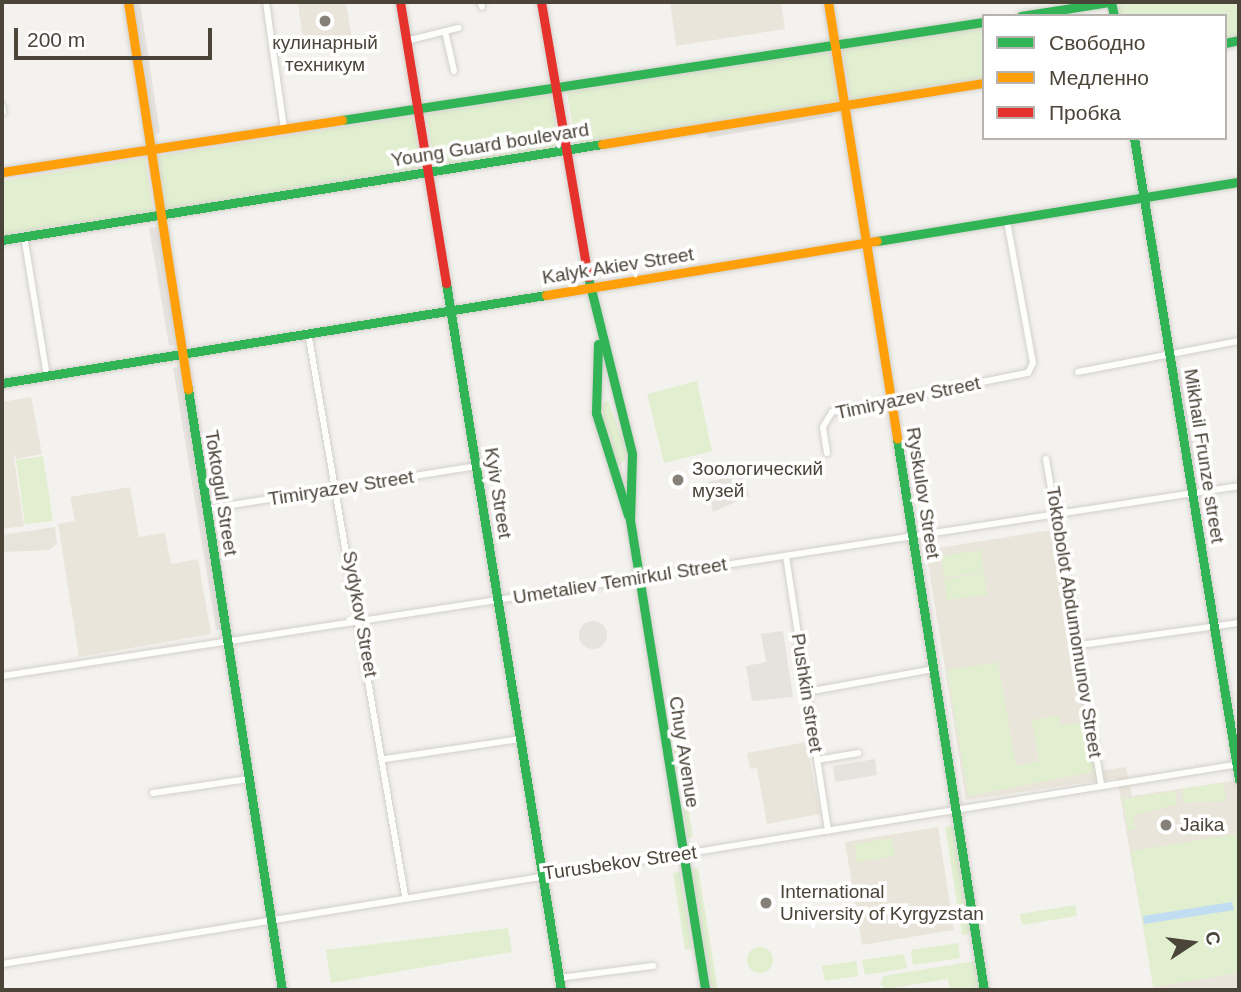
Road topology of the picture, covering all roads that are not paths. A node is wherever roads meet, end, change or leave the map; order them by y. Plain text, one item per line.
1 (128, 2) edge
2 (265, 2) edge
3 (400, 2) edge
4 (541, 2) edge
5 (828, 2) edge
6 (1110, 2) edge
7 (1034, 14) edge
8 (982, 22) edge
9 (458, 28) dead end
10 (445, 31) junction
11 (834, 40) junction
12 (406, 41) junction
13 (454, 71) dead end
14 (555, 83) junction
15 (982, 83) edge
16 (845, 105) junction
17 (2, 106) edge
18 (417, 106) junction
19 (3, 112) edge
20 (284, 128) junction
21 (1134, 140) edge
22 (150, 149) junction
23 (567, 151) junction
24 (2, 172) edge
25 (429, 173) junction
26 (1239, 182) edge
27 (1144, 201) junction
28 (160, 213) junction
29 (1007, 222) junction
30 (24, 236) junction
31 (2, 240) edge
32 (866, 244) junction
33 (590, 287) junction
34 (451, 310) junction
35 (308, 332) junction
36 (598, 338) junction
37 (1239, 341) edge
38 (182, 354) junction
39 (1170, 354) junction
40 (1078, 372) dead end
41 (47, 377) junction
42 (2, 383) edge
43 (891, 400) junction
44 (827, 453) dead end
45 (1046, 458) dead end
46 (476, 466) junction
47 (1239, 486) edge
48 (336, 490) junction
49 (1192, 493) junction
50 (206, 509) junction
51 (1057, 513) junction
52 (630, 520) junction
53 (912, 537) junction
54 (786, 556) junction
55 (639, 578) junction
56 (498, 600) junction
57 (362, 622) junction
58 (1239, 623) edge
59 (1214, 626) junction
60 (227, 643) junction
61 (1080, 645) junction
62 (933, 669) junction
63 (2, 676) edge
64 (807, 692) junction
65 (520, 738) junction
66 (858, 753) dead end
67 (385, 759) junction
68 (817, 760) junction
69 (1238, 764) edge
70 (248, 779) junction
71 (1239, 779) edge
72 (1101, 785) junction
73 (153, 793) dead end
74 (955, 811) junction
75 (828, 831) junction
76 (683, 854) junction
77 (542, 874) junction
78 (405, 896) junction
79 (269, 917) junction
80 (2, 964) edge
81 (653, 966) dead end
82 (559, 978) junction
83 (282, 990) edge
84 (561, 990) edge
85 (705, 990) edge
86 (984, 990) edge

1 - 22 main road, Toktogul Street
2 - 20 street
3 - 12 main road, Kyiv Street
4 - 14 main road, Chuy Avenue
5 - 11 main road, Ryskulov Street
6 - 7 main road
8 - 11 main road
9 - 10 street
10 - 12 street
10 - 13 street
11 - 14 main road
11 - 16 main road, Ryskulov Street
12 - 18 main road, Kyiv Street
14 - 18 main road
14 - 23 main road, Chuy Avenue
15 - 16 main road, Young Guard boulevard
16 - 23 main road, Young Guard boulevard
16 - 32 main road, Ryskulov Street
17 - 19 street
18 - 20 main road
18 - 25 main road, Kyiv Street
20 - 22 main road
21 - 27 main road, Mikhail Frunze street
22 - 24 main road
22 - 28 main road, Toktogul Street
23 - 25 main road, Young Guard boulevard
23 - 33 main road, Chuy Avenue
25 - 28 main road, Young Guard boulevard
25 - 34 main road, Kyiv Street
26 - 27 main road, Kalyk Akiev Street
27 - 29 main road, Kalyk Akiev Street
27 - 39 main road, Mikhail Frunze street
28 - 30 main road, Young Guard boulevard
28 - 38 main road, Toktogul Street
29 - 32 main road, Kalyk Akiev Street
29 - 43 street, Timiryazev Street
30 - 31 main road, Young Guard boulevard
30 - 41 street
32 - 33 main road, Kalyk Akiev Street
32 - 43 main road, Ryskulov Street
33 - 34 main road, Kalyk Akiev Street
33 - 36 main road, Chuy Avenue
34 - 35 main road, Kalyk Akiev Street
34 - 46 main road, Kyiv Street
35 - 38 main road, Kalyk Akiev Street
35 - 48 street, Sydykov Street
36 - 52 main road, Chuy Avenue
36 - 52 main road, Chuy Avenue
37 - 39 street
38 - 41 main road, Kalyk Akiev Street
38 - 50 main road, Toktogul Street
39 - 40 street
39 - 49 main road, Mikhail Frunze street
41 - 42 main road, Kalyk Akiev Street
43 - 44 street, Timiryazev Street
43 - 53 main road, Ryskulov Street
45 - 51 street, Toktobolot Abdumomunov Street
46 - 48 street, Timiryazev Street
46 - 56 main road, Kyiv Street
47 - 49 street, Umetaliev Temirkul Street
48 - 50 street, Timiryazev Street
48 - 57 street, Sydykov Street
49 - 51 street, Umetaliev Temirkul Street
49 - 59 main road, Mikhail Frunze street
50 - 60 main road, Toktogul Street
51 - 53 street, Umetaliev Temirkul Street
51 - 61 street, Toktobolot Abdumomunov Street
52 - 55 main road, Chuy Avenue
53 - 54 street, Umetaliev Temirkul Street
53 - 62 main road, Ryskulov Street
54 - 55 street, Umetaliev Temirkul Street
54 - 64 street, Pushkin street
55 - 56 street, Umetaliev Temirkul Street
55 - 76 main road, Chuy Avenue
56 - 57 street, Umetaliev Temirkul Street
56 - 65 main road, Kyiv Street
57 - 60 street, Umetaliev Temirkul Street
57 - 67 street, Sydykov Street
58 - 59 street
59 - 61 street
59 - 69 main road, Mikhail Frunze street
60 - 63 street, Umetaliev Temirkul Street
60 - 70 main road, Toktogul Street
61 - 72 street, Toktobolot Abdumomunov Street
62 - 64 street
62 - 74 main road, Ryskulov Street
64 - 68 street, Pushkin street
65 - 67 street
65 - 77 main road, Kyiv Street
66 - 68 street
67 - 78 street, Sydykov Street
68 - 75 street, Pushkin street
69 - 71 main road, Mikhail Frunze street
69 - 72 street, Turusbekov Street
70 - 73 street
70 - 79 main road, Toktogul Street
72 - 74 street, Turusbekov Street
74 - 75 street, Turusbekov Street
74 - 86 main road, Ryskulov Street
75 - 76 street, Turusbekov Street
76 - 77 street, Turusbekov Street
76 - 85 main road, Chuy Avenue
77 - 78 street, Turusbekov Street
77 - 82 main road, Kyiv Street
78 - 79 street, Turusbekov Street
79 - 80 street, Turusbekov Street
79 - 83 main road, Toktogul Street
81 - 82 street
82 - 84 main road, Kyiv Street

